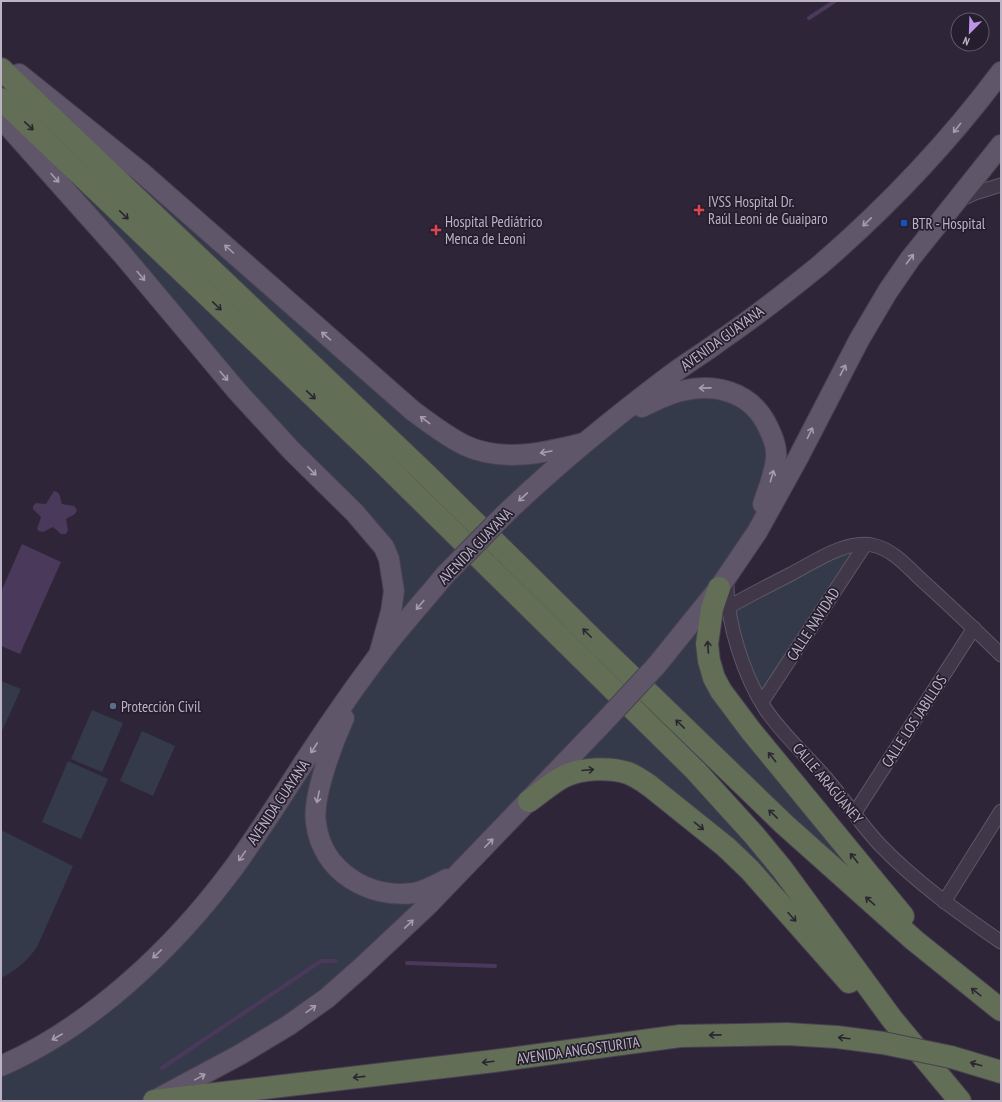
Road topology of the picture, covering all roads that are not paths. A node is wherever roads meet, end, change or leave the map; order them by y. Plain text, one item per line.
1 (1, 60) edge
2 (1, 69) edge
3 (1001, 72) edge
4 (1, 99) edge
5 (1, 118) edge
6 (1001, 145) edge
7 (1001, 185) edge
8 (955, 203) junction
9 (601, 429) junction
10 (584, 443) junction
11 (864, 545) junction
12 (723, 582) junction
13 (729, 607) junction
14 (974, 628) junction
15 (1001, 654) edge
16 (379, 655) junction
17 (360, 681) junction
18 (762, 702) junction
19 (529, 801) junction
20 (1001, 811) edge
21 (854, 814) junction
22 (462, 871) junction
23 (944, 902) junction
24 (1001, 942) edge
25 (952, 972) junction
26 (1001, 1010) edge
27 (929, 1065) junction
28 (1, 1066) edge
29 (1001, 1072) edge
30 (153, 1101) edge
31 (960, 1101) edge

10 -> 1 main road
25 -> 2 highway
3 -> 9 main road, AVENIDA GUAYANA
4 -> 27 highway
5 -> 16 main road
6 - 8 main road
7 - 8 street
12 -> 8 main road
9 - 10 main road, AVENIDA GUAYANA
12 -> 9 main road
10 -> 16 main road, AVENIDA GUAYANA, bridge
11 - 13 street
11 - 14 street
11 - 18 street, CALLE NAVIDAD
12 - 13 street, CALLE ARAGÜANEY
12 - 19 main road, bridge
25 -> 12 highway
13 - 18 street, CALLE ARAGÜANEY
14 - 15 street
14 - 21 street, CALLE LOS JABILLOS
16 - 17 main road, AVENIDA GUAYANA
17 -> 22 main road
17 -> 28 main road, AVENIDA GUAYANA
18 - 21 street, CALLE ARAGÜANEY
22 -> 19 main road
19 -> 27 highway
20 - 23 street
21 - 23 street, CALLE ARAGÜANEY
30 -> 22 main road
23 - 24 street, CALLE ARAGÜANEY
26 -> 25 highway
27 - 31 highway
29 -> 30 highway, AVENIDA ANGOSTURITA, bridge

